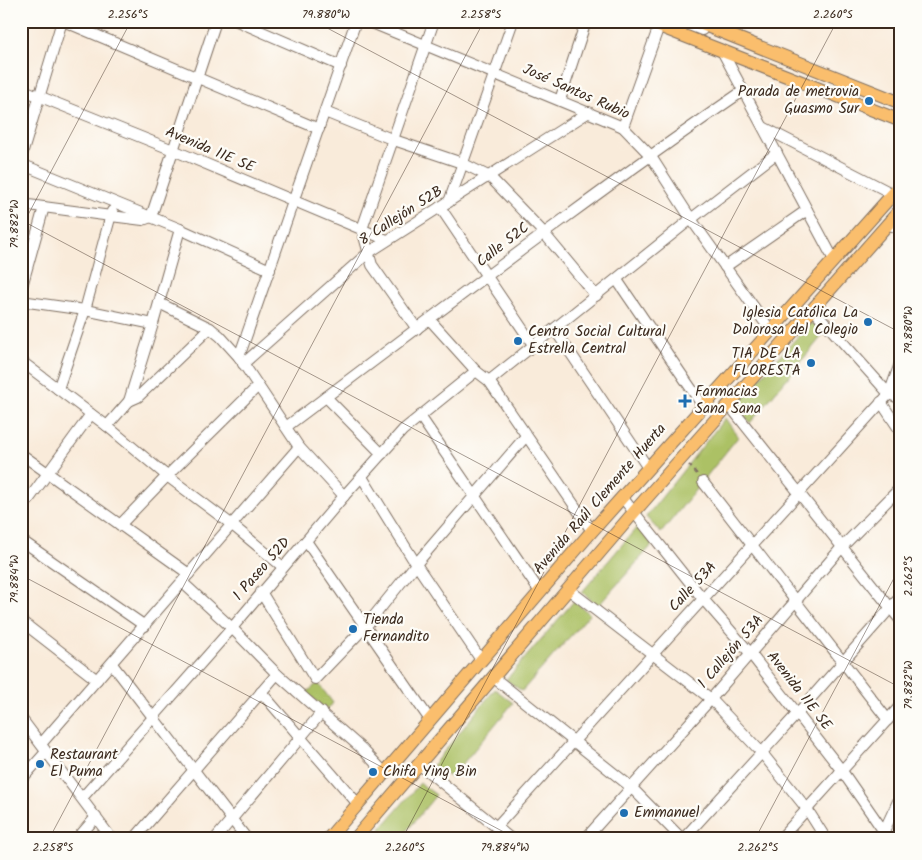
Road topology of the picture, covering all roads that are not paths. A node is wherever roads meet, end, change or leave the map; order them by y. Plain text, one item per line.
1 (63, 21) edge
2 (216, 21) edge
3 (237, 21) edge
4 (356, 21) edge
5 (367, 21) edge
6 (434, 21) edge
7 (513, 21) edge
8 (586, 21) edge
9 (646, 21) edge
10 (679, 21) edge
11 (694, 21) edge
12 (710, 23) edge
13 (660, 24) edge
14 (426, 45) junction
15 (722, 51) junction
16 (341, 66) junction
17 (494, 72) junction
18 (197, 78) junction
19 (21, 89) edge
20 (743, 91) junction
21 (39, 97) junction
22 (560, 100) junction
23 (901, 103) edge
24 (901, 108) edge
25 (325, 112) junction
26 (589, 112) junction
27 (901, 115) edge
28 (901, 122) edge
29 (623, 127) junction
30 (762, 127) junction
31 (319, 129) junction
32 (394, 140) junction
33 (173, 150) junction
34 (777, 154) junction
35 (650, 155) junction
36 (21, 158) edge
37 (462, 163) junction
38 (21, 164) edge
39 (490, 176) junction
40 (898, 194) edge
41 (294, 201) junction
42 (114, 202) junction
43 (21, 204) edge
44 (444, 205) junction
45 (44, 207) junction
46 (901, 209) edge
47 (807, 210) junction
48 (110, 216) junction
49 (151, 217) junction
50 (691, 219) junction
51 (888, 224) junction
52 (180, 229) junction
53 (362, 229) junction
54 (901, 230) edge
55 (544, 232) junction
56 (387, 240) junction
57 (368, 253) junction
58 (834, 260) junction
59 (725, 267) junction
60 (270, 270) junction
61 (487, 276) junction
62 (617, 280) junction
63 (21, 290) edge
64 (596, 296) junction
65 (21, 301) edge
66 (159, 303) junction
67 (813, 309) junction
68 (85, 310) junction
69 (430, 320) junction
70 (153, 324) junction
71 (210, 328) junction
72 (417, 330) junction
73 (555, 330) junction
74 (771, 331) junction
75 (534, 346) junction
76 (241, 360) junction
77 (21, 361) edge
78 (901, 361) edge
79 (476, 371) junction
80 (489, 381) junction
81 (258, 386) junction
82 (58, 389) junction
83 (326, 397) junction
84 (885, 398) junction
85 (901, 399) edge
86 (129, 401) junction
87 (729, 405) junction
88 (703, 406) junction
89 (90, 414) junction
90 (420, 416) junction
91 (107, 426) junction
92 (286, 427) junction
93 (901, 432) edge
94 (526, 436) junction
95 (299, 447) junction
96 (21, 454) edge
97 (382, 454) junction
98 (648, 468) junction
99 (48, 473) junction
100 (167, 476) junction
101 (362, 477) junction
102 (703, 482) road end
103 (901, 487) edge
104 (799, 493) junction
105 (474, 495) junction
106 (344, 496) junction
107 (622, 497) junction
108 (21, 510) edge
109 (634, 510) junction
110 (231, 524) junction
111 (120, 525) junction
112 (592, 531) junction
113 (21, 540) edge
114 (306, 541) junction
115 (752, 546) junction
116 (842, 547) junction
117 (416, 564) junction
118 (283, 567) junction
119 (186, 578) junction
120 (568, 589) junction
121 (261, 592) junction
122 (540, 592) junction
123 (901, 596) edge
124 (703, 598) junction
125 (795, 602) junction
126 (891, 608) junction
127 (901, 620) edge
128 (21, 621) edge
129 (145, 626) junction
130 (366, 626) junction
131 (232, 628) junction
132 (750, 653) junction
133 (652, 654) junction
134 (482, 660) junction
135 (842, 662) junction
136 (112, 664) junction
137 (276, 674) junction
138 (492, 677) junction
139 (97, 680) junction
140 (261, 692) junction
141 (711, 699) junction
142 (901, 705) edge
143 (322, 712) junction
144 (797, 714) junction
145 (153, 715) junction
146 (430, 720) junction
147 (888, 720) junction
148 (23, 724) edge
149 (300, 738) junction
150 (574, 741) junction
151 (43, 748) junction
152 (762, 753) junction
153 (419, 764) junction
154 (194, 769) junction
155 (842, 770) junction
156 (384, 773) junction
157 (21, 780) edge
158 (631, 787) junction
159 (900, 796) edge
160 (82, 798) junction
161 (358, 804) junction
162 (807, 809) junction
163 (96, 817) junction
164 (231, 819) junction
165 (502, 834) edge
166 (883, 836) edge
167 (77, 839) edge
168 (112, 839) edge
169 (134, 839) edge
170 (215, 839) edge
171 (248, 839) edge
172 (328, 839) edge
173 (349, 839) edge
174 (355, 839) edge
175 (586, 839) edge
176 (682, 839) edge
177 (780, 839) edge
178 (826, 839) edge

1 - 18 street
1 - 21 street
2 - 18 street
3 - 16 street
4 - 16 street
5 - 14 street, José Santos Rubio
6 - 14 street
7 - 17 street
8 - 22 street
9 - 13 main road
10 - 24 street
11 - 12 main road
12 - 23 main road
13 - 15 main road
13 - 27 street
13 - 29 street
14 - 17 street, José Santos Rubio
14 - 32 street
15 - 20 street
15 - 28 main road
16 - 25 street
17 - 22 street, José Santos Rubio
17 - 37 street
18 - 31 street
18 - 33 street
19 - 21 street, Avenida 11E SE
20 - 30 street
20 - 35 street, Calle 52C
21 - 33 street, Avenida 11E SE
21 - 36 street
22 - 26 street, José Santos Rubio
25 - 31 street
25 - 32 street
26 - 29 street, José Santos Rubio
26 - 39 street, 8 Callejón 52B
29 - 35 street, José Santos Rubio
30 - 34 street
30 - 40 street
31 - 41 street
32 - 37 street
32 - 53 street
33 - 41 street, Avenida 11E SE
33 - 49 street
34 - 47 street
34 - 50 street
35 - 50 street, José Santos Rubio
35 - 55 street, Calle 52C
37 - 39 street
37 - 44 street
38 - 42 street
39 - 44 street, 8 Callejón 52B
39 - 55 street
40 - 58 main road, Avenida Raúl Clemente Huerta
40 - 109 street
41 - 53 street, Avenida 11E SE
41 - 60 street
42 - 48 street
42 - 49 street
43 - 45 street
44 - 56 street, 8 Callejón 52B
44 - 61 street
45 - 48 street
45 - 63 street
46 - 51 main road
47 - 58 street
47 - 59 street
48 - 49 street
48 - 68 street
49 - 52 street
50 - 59 street, José Santos Rubio
50 - 62 street
51 - 54 street
51 - 67 main road
52 - 60 street
52 - 66 street
53 - 56 street, Avenida 11E SE
53 - 57 street
55 - 61 street, Calle 52C
55 - 64 street
56 - 57 street, 8 Callejón 52B
57 - 72 street
57 - 76 street, 8 Callejón 52B
58 - 74 main road, Avenida Raúl Clemente Huerta
59 - 74 street, José Santos Rubio
60 - 76 street
61 - 69 street, Calle 52C
61 - 75 street
62 - 64 street
62 - 88 street
64 - 73 street
65 - 68 street
66 - 70 street
66 - 71 street
67 - 84 street
67 - 87 main road
68 - 70 street
68 - 82 street
69 - 72 street, Calle 52C
69 - 79 street
70 - 86 street
71 - 76 street
71 - 86 street
72 - 83 street, Calle 52C
73 - 75 street
73 - 98 street
74 - 88 main road, Avenida Raúl Clemente Huerta
75 - 80 street
76 - 81 street
77 - 82 street
78 - 84 street, Calle 53A
79 - 80 street
79 - 90 street, 1 Paseo 52D
80 - 94 street
81 - 92 street
81 - 100 street
82 - 89 street
83 - 92 street, Calle 52C
83 - 97 street
84 - 85 street
84 - 93 street
84 - 104 street, Calle 53A
86 - 91 street
87 - 104 street
87 - 109 main road
88 - 98 main road, Avenida Raúl Clemente Huerta
89 - 91 street
89 - 99 street
90 - 97 street, 1 Paseo 52D
90 - 105 street
91 - 100 street
92 - 95 street
94 - 105 street
94 - 112 street
95 - 106 street
95 - 110 street
96 - 99 street
97 - 101 street, 1 Paseo 52D
98 - 107 main road, Avenida Raúl Clemente Huerta
99 - 108 street
99 - 111 street
100 - 110 street
100 - 111 street
101 - 106 street, 1 Paseo 52D
101 - 117 street
102 - 115 street
103 - 116 street, 1 Callejón 53A
104 - 115 street, Calle 53A
104 - 116 street
105 - 117 street
105 - 122 street
106 - 114 street, 1 Paseo 52D
107 - 109 street, Avenida 11E SE
107 - 112 main road, Avenida Raúl Clemente Huerta
109 - 120 main road
109 - 124 street, Avenida 11E SE
109 - 173 street
110 - 118 street
110 - 119 street
111 - 119 street
112 - 122 main road, Avenida Raúl Clemente Huerta
113 - 129 street
114 - 118 street, 1 Paseo 52D
114 - 130 street
115 - 124 street, Calle 53A
115 - 125 street
116 - 125 street, 1 Callejón 53A
116 - 126 street
117 - 130 street
117 - 134 street
118 - 121 street, 1 Paseo 52D
119 - 129 street
119 - 131 street
120 - 133 street
120 - 138 main road
121 - 130 street
121 - 131 street, 1 Paseo 52D
122 - 134 main road, Avenida Raúl Clemente Huerta
123 - 126 street
124 - 132 street, Avenida 11E SE
124 - 133 street, Calle 53A
125 - 132 street, 1 Callejón 53A
125 - 135 street
126 - 127 street
126 - 135 street
128 - 139 street
129 - 136 street
130 - 146 street
131 - 137 street
131 - 145 street, 1 Paseo 52D
132 - 141 street, 1 Callejón 53A
132 - 144 street, Avenida 11E SE
133 - 141 street
133 - 150 street, Calle 53A
134 - 146 main road, Avenida Raúl Clemente Huerta
135 - 144 street
135 - 147 street
136 - 139 street
136 - 145 street
137 - 140 street
137 - 143 street
138 - 150 street
138 - 153 main road
139 - 151 street
140 - 149 street
140 - 154 street
141 - 152 street
141 - 158 street, 1 Callejón 53A
142 - 147 street
143 - 149 street
143 - 156 street
144 - 152 street
144 - 155 street, Avenida 11E SE
145 - 154 street
145 - 160 street, 1 Paseo 52D
146 - 156 main road, Avenida Raúl Clemente Huerta
147 - 155 street
148 - 151 street
149 - 161 street
149 - 164 street
150 - 158 street
150 - 165 street, Calle 53A
151 - 157 street
151 - 160 street
152 - 162 street
152 - 176 street
153 - 165 street
153 - 174 main road
154 - 164 street
154 - 169 street
155 - 162 street
155 - 166 street, Avenida 11E SE
156 - 161 main road, Avenida Raúl Clemente Huerta
158 - 175 street, 1 Callejón 53A
158 - 176 street
159 - 166 street
160 - 163 street
161 - 172 main road, Avenida Raúl Clemente Huerta
162 - 177 street
162 - 178 street
163 - 167 street
163 - 168 street
164 - 170 street
164 - 171 street

